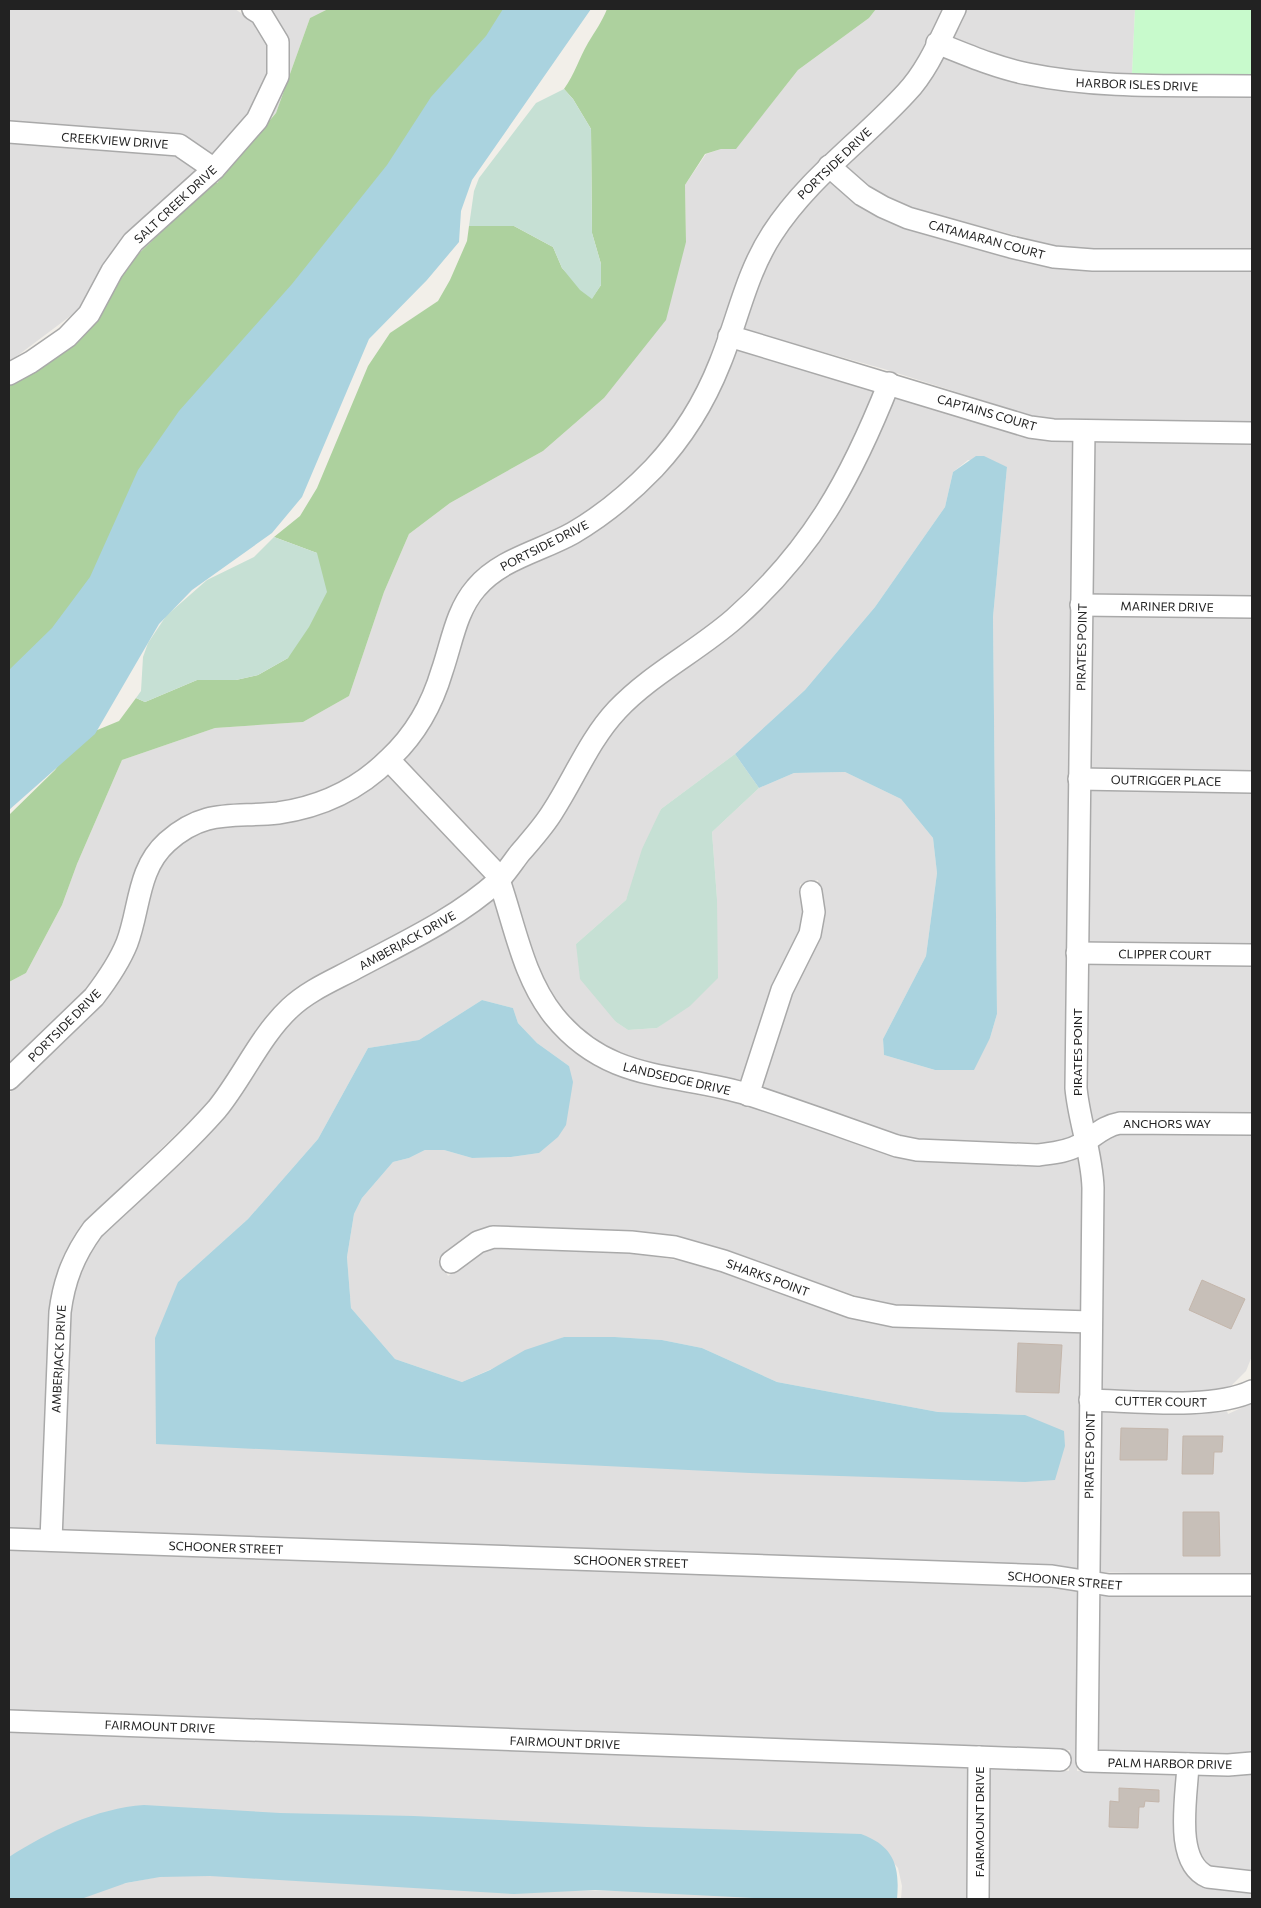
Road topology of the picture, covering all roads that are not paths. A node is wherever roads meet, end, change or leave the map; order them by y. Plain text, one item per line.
1 (254, 9) edge
2 (955, 9) edge
3 (938, 43) junction
4 (1252, 86) edge
5 (9, 132) edge
6 (829, 166) junction
7 (214, 169) junction
8 (1252, 260) edge
9 (730, 336) junction
10 (9, 374) edge
11 (889, 383) junction
12 (1084, 431) junction
13 (1252, 433) edge
14 (1082, 605) junction
15 (1252, 608) edge
16 (389, 760) junction
17 (1079, 779) junction
18 (1252, 782) edge
19 (499, 880) junction
20 (811, 892) dead end
21 (1077, 952) junction
22 (1252, 955) edge
23 (9, 1079) edge
24 (748, 1095) junction
25 (1252, 1124) edge
26 (1087, 1141) junction
27 (451, 1262) dead end
28 (1091, 1322) junction
29 (1252, 1380) edge
30 (1252, 1391) edge
31 (1090, 1400) junction
32 (1231, 1400) junction
33 (9, 1539) edge
34 (51, 1540) junction
35 (1088, 1581) junction
36 (1252, 1584) edge
37 (9, 1721) edge
38 (979, 1756) junction
39 (1060, 1760) dead end
40 (1087, 1761) joint
41 (1252, 1763) edge
42 (1188, 1764) junction
43 (1252, 1882) edge
44 (978, 1899) edge

1 - 7 street, SALT CREEK DRIVE
2 - 3 street, PORTSIDE DRIVE
3 - 4 street, HARBOR ISLES DRIVE
3 - 6 street, PORTSIDE DRIVE
5 - 7 street, CREEKVIEW DRIVE
6 - 8 street, CATAMARAN COURT
6 - 9 street, PORTSIDE DRIVE
7 - 10 street, SALT CREEK DRIVE
9 - 11 street, CAPTAINS COURT
9 - 16 street, PORTSIDE DRIVE
11 - 12 street, CAPTAINS COURT
11 - 19 street, AMBERJACK DRIVE
12 - 13 street, CAPTAINS COURT
12 - 14 street, PIRATES POINT
14 - 15 street, MARINER DRIVE
14 - 17 street, PIRATES POINT
16 - 19 street, LANDSEDGE DRIVE
16 - 23 street, PORTSIDE DRIVE
17 - 18 street, OUTRIGGER PLACE
17 - 21 street, PIRATES POINT
19 - 24 street, LANDSEDGE DRIVE
19 - 34 street, AMBERJACK DRIVE
20 - 24 street
21 - 22 street, CLIPPER COURT
21 - 26 street, PIRATES POINT
24 - 26 street, LANDSEDGE DRIVE
25 - 26 street, ANCHORS WAY
26 - 28 street, PIRATES POINT
27 - 28 street, SHARKS POINT
28 - 31 street, PIRATES POINT
29 - 32 street
30 - 32 street, CUTTER COURT
31 - 32 street, CUTTER COURT
31 - 35 street, PIRATES POINT
33 - 34 street, SCHOONER STREET
34 - 35 street, SCHOONER STREET
35 - 36 street, SCHOONER STREET
35 - 40 street, PIRATES POINT
37 - 38 street, FAIRMOUNT DRIVE
38 - 39 street
38 - 44 street, FAIRMOUNT DRIVE
40 - 42 street, PALM HARBOR DRIVE
41 - 42 street, PALM HARBOR DRIVE
42 - 43 street

